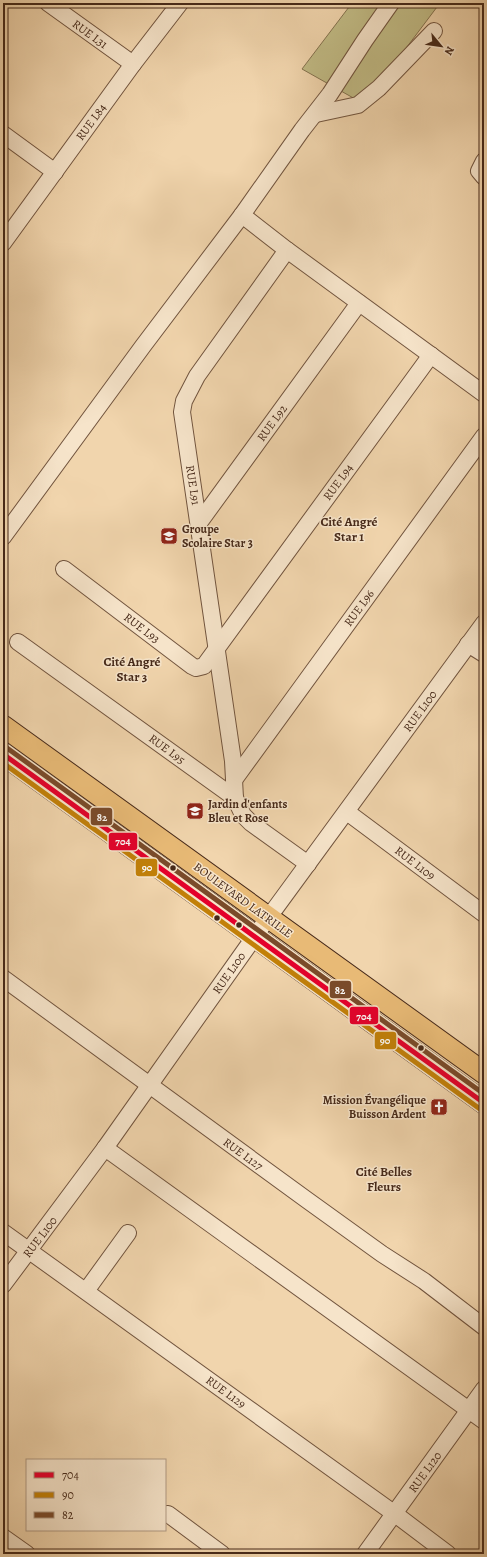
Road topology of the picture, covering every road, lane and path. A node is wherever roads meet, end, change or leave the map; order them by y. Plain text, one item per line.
1 (48, 3) edge
2 (180, 3) edge
3 (391, 3) edge
4 (434, 31) dead end
5 (133, 64) junction
6 (316, 114) junction
7 (3, 134) edge
8 (55, 172) junction
9 (242, 215) junction
10 (3, 243) edge
11 (287, 250) junction
12 (360, 302) junction
13 (431, 355) junction
14 (484, 394) edge
15 (484, 436) edge
16 (199, 523) junction
17 (3, 536) edge
18 (64, 570) dead end
19 (484, 623) edge
20 (18, 642) dead end
21 (468, 644) junction
22 (217, 648) junction
23 (484, 654) edge
24 (3, 726) edge
25 (3, 754) edge
26 (234, 780) junction
27 (234, 798) junction
28 (347, 812) junction
29 (308, 864) junction
30 (484, 914) edge
31 (268, 918) junction
32 (255, 936) junction
33 (3, 978) edge
34 (484, 1073) edge
35 (149, 1086) junction
36 (484, 1103) edge
37 (105, 1148) junction
38 (3, 1232) edge
39 (128, 1234) dead end
40 (30, 1251) junction
41 (3, 1285) edge
42 (86, 1291) junction
43 (484, 1327) edge
44 (484, 1389) edge
45 (469, 1410) junction
46 (484, 1421) edge
47 (168, 1514) dead end
48 (395, 1514) junction
49 (3, 1537) edge
50 (26, 1554) edge
51 (222, 1554) edge
52 (365, 1554) edge
53 (448, 1554) edge

1 - 5 street, RUE L31
2 - 5 street, RUE L84
3 - 6 street
4 - 6 street
5 - 8 street, RUE L84
6 - 9 street
7 - 8 street
8 - 10 street, RUE L84
9 - 11 street
9 - 17 street
11 - 12 street
11 - 16 street, RUE L91
12 - 13 street
12 - 16 street, RUE L92
13 - 14 street
13 - 22 street, RUE L94
15 - 26 street, RUE L96
16 - 22 street, RUE L91
18 - 22 street, RUE L93
19 - 21 street, RUE L100
20 - 27 street, RUE L95
21 - 23 street
21 - 28 street, RUE L100
22 - 26 street, RUE L91
24 - 31 main road, BOULEVARD LATRILLE
25 - 32 main road, BOULEVARD LATRILLE
26 - 27 street, RUE L91
27 - 29 street, RUE L95
28 - 29 street, RUE L100
28 - 30 street, RUE L109
29 - 31 street, RUE L100
31 - 32 street, RUE L100
31 - 34 main road, BOULEVARD LATRILLE
32 - 35 street, RUE L100
32 - 36 main road, BOULEVARD LATRILLE
33 - 35 street, RUE L127
35 - 37 street, RUE L100
35 - 43 street, RUE L127
37 - 40 street, RUE L100
37 - 45 street
38 - 40 street, RUE L129
39 - 42 street
40 - 41 street, RUE L100
40 - 42 street, RUE L129
42 - 48 street, RUE L129
44 - 45 street, RUE L120
45 - 46 street
45 - 48 street, RUE L120
47 - 51 street
48 - 52 street, RUE L120
48 - 53 street, RUE L129
49 - 50 street

